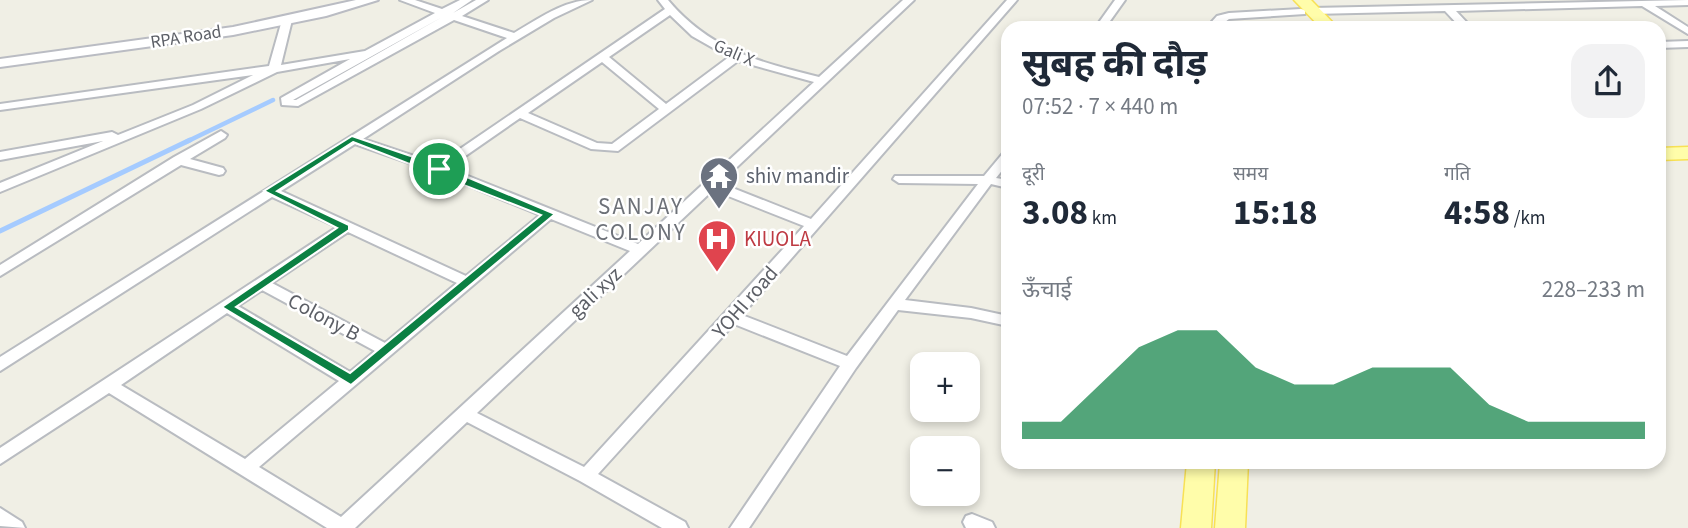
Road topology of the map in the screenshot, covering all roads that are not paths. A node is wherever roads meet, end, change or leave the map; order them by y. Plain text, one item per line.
1 (370, 0) edge
2 (405, 0) edge
3 (467, 0) edge
4 (484, 0) edge
5 (587, 0) edge
6 (909, 0) edge
7 (1013, 0) edge
8 (1120, 0) edge
9 (1407, 0) edge
10 (1483, 0) edge
11 (1687, 1) edge
12 (1613, 3) edge
13 (1646, 4) junction
14 (666, 5) edge
15 (1301, 6) edge
16 (1494, 8) junction
17 (1418, 9) junction
18 (1449, 9) junction
19 (448, 16) junction
20 (287, 20) junction
21 (1105, 21) edge
22 (1219, 21) edge
23 (1312, 21) edge
24 (1321, 21) edge
25 (1460, 21) edge
26 (1688, 31) edge
27 (515, 37) junction
28 (1688, 44) edge
29 (1666, 45) edge
30 (398, 48) junction
31 (374, 51) junction
32 (602, 56) junction
33 (735, 58) junction
34 (0, 63) edge
35 (274, 69) junction
36 (821, 81) junction
37 (0, 107) edge
38 (665, 108) junction
39 (520, 114) junction
40 (136, 132) junction
41 (221, 135) dead end
42 (352, 139) junction
43 (1688, 153) edge
44 (1666, 154) edge
45 (0, 156) edge
46 (178, 160) junction
47 (1001, 164) edge
48 (439, 169) junction
49 (219, 171) dead end
50 (899, 179) dead end
51 (988, 180) junction
52 (1001, 183) edge
53 (710, 184) junction
54 (0, 188) edge
55 (270, 191) junction
56 (549, 214) junction
57 (813, 225) junction
58 (345, 228) junction
59 (640, 250) junction
60 (0, 271) edge
61 (467, 282) junction
62 (262, 284) junction
63 (894, 304) junction
64 (228, 307) junction
65 (732, 317) junction
66 (1001, 319) edge
67 (386, 350) junction
68 (850, 364) junction
69 (0, 365) edge
70 (351, 380) junction
71 (111, 386) junction
72 (465, 414) junction
73 (0, 457) edge
74 (246, 468) junction
75 (1200, 469) edge
76 (1234, 469) edge
77 (586, 476) junction
78 (0, 516) edge
79 (16, 528) edge
80 (342, 528) edge
81 (679, 528) edge
82 (739, 528) edge
83 (1196, 528) edge
84 (1230, 528) edge

1 - 20 street, RPA Road
2 - 19 street
3 - 19 street
4 - 19 street
5 - 27 street
6 - 36 street, gali xyz
7 - 57 street, YOHI road
8 - 21 street
9 - 17 street
10 - 16 street
11 - 13 street
12 - 13 street
12 - 16 street
13 - 26 street
14 - 32 street
14 - 33 street, Gali X
15 - 17 street
15 - 22 street
15 - 23 main road
15 - 24 main road
16 - 18 street
17 - 18 street
18 - 25 street
19 - 27 street
19 - 30 street
19 - 31 street
20 - 34 street, RPA Road
20 - 35 street
27 - 42 street
28 - 29 street
30 - 31 street
30 - 31 street
31 - 35 street
32 - 38 street
32 - 39 street
33 - 36 street, Gali X
33 - 38 street
35 - 37 street
35 - 40 street
36 - 53 street, gali xyz
38 - 39 street
39 - 48 street
40 - 45 street
40 - 54 street
41 - 46 street
42 - 48 street
42 - 55 street
43 - 44 main road
46 - 49 street
46 - 60 street
47 - 51 street
48 - 56 street
50 - 51 street
51 - 52 street
51 - 63 street
53 - 57 street
53 - 59 street, gali xyz
55 - 58 street
55 - 69 street
56 - 59 street
56 - 61 street
57 - 65 street, YOHI road
58 - 61 street
58 - 62 street
59 - 72 street, gali xyz
61 - 67 street
62 - 64 street
62 - 67 street, Colony B
63 - 66 street
63 - 68 street
64 - 70 street
64 - 71 street
65 - 68 street
65 - 77 street, YOHI road
67 - 70 street
68 - 82 street
70 - 74 street
71 - 73 street
71 - 74 street
72 - 77 street
72 - 80 street, gali xyz
74 - 80 street
75 - 83 main road
76 - 84 main road
77 - 81 street
78 - 79 street

